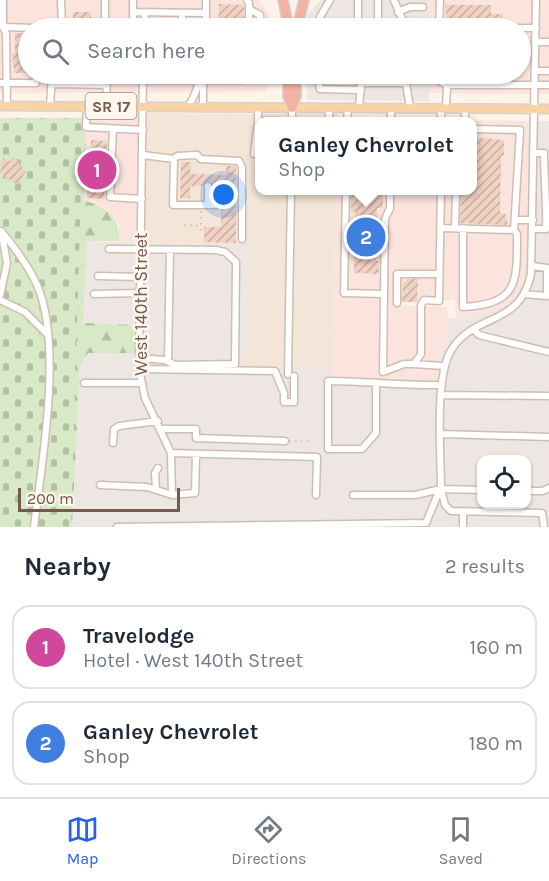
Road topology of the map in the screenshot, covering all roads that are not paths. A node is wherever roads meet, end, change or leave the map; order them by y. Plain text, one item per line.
1 (3, 0) edge
2 (62, 0) edge
3 (105, 0) edge
4 (133, 0) edge
5 (206, 0) edge
6 (247, 0) edge
7 (283, 0) edge
8 (304, 0) edge
9 (330, 0) edge
10 (358, 0) edge
11 (378, 0) edge
12 (394, 0) edge
13 (440, 0) edge
14 (536, 0) edge
15 (423, 7) dead end
16 (249, 9) junction
17 (133, 12) junction
18 (145, 12) junction
19 (398, 12) junction
20 (182, 13) junction
21 (206, 13) junction
22 (62, 18) edge
23 (105, 18) edge
24 (133, 18) edge
25 (145, 18) edge
26 (182, 18) edge
27 (206, 18) edge
28 (249, 18) edge
29 (260, 18) edge
30 (287, 18) edge
31 (300, 18) edge
32 (320, 18) edge
33 (358, 18) edge
34 (378, 18) edge
35 (401, 18) edge
36 (439, 18) edge
37 (3, 27) junction
38 (18, 27) edge
39 (531, 28) edge
40 (536, 28) junction
41 (536, 42) junction
42 (549, 42) edge
43 (536, 71) junction
44 (549, 71) edge
45 (3, 83) edge
46 (52, 84) joint
47 (143, 84) edge
48 (196, 84) edge
49 (203, 84) edge
50 (288, 84) edge
51 (296, 84) edge
52 (319, 84) edge
53 (361, 84) edge
54 (406, 84) edge
55 (107, 85) joint
56 (447, 85) joint
57 (466, 85) joint
58 (494, 85) joint
59 (506, 85) joint
60 (536, 86) junction
61 (549, 86) edge
62 (361, 90) junction
63 (4, 106) edge
64 (50, 106) junction
65 (87, 106) junction
66 (107, 106) junction
67 (143, 106) junction
68 (187, 107) junction
69 (203, 107) junction
70 (258, 107) junction
71 (279, 107) junction
72 (292, 107) junction
73 (348, 107) junction
74 (359, 107) junction
75 (329, 108) junction
76 (392, 108) junction
77 (410, 108) junction
78 (535, 108) junction
79 (444, 109) junction
80 (465, 109) junction
81 (549, 109) edge
82 (258, 117) edge
83 (279, 117) edge
84 (292, 117) edge
85 (329, 117) edge
86 (347, 117) edge
87 (391, 117) edge
88 (442, 117) edge
89 (465, 117) edge
90 (113, 129) junction
91 (477, 129) edge
92 (143, 130) junction
93 (534, 153) junction
94 (143, 155) junction
95 (174, 159) junction
96 (208, 186) dead end
97 (517, 187) junction
98 (533, 188) junction
99 (291, 195) edge
100 (346, 195) edge
101 (390, 195) edge
102 (441, 195) edge
103 (456, 195) edge
104 (142, 199) junction
105 (208, 205) junction
106 (216, 205) dead end
107 (516, 220) junction
108 (533, 220) junction
109 (441, 228) junction
110 (455, 228) junction
111 (463, 228) junction
112 (533, 229) junction
113 (514, 230) junction
114 (1, 231) edge
115 (242, 239) dead end
116 (109, 249) dead end
117 (141, 250) junction
118 (170, 250) junction
119 (532, 266) junction
120 (439, 274) junction
121 (98, 276) dead end
122 (141, 277) junction
123 (140, 293) junction
124 (93, 294) dead end
125 (384, 294) junction
126 (524, 294) junction
127 (0, 298) edge
128 (397, 303) dead end
129 (473, 329) junction
130 (48, 335) junction
131 (549, 352) edge
132 (139, 358) junction
133 (168, 361) junction
134 (414, 364) junction
135 (444, 366) junction
136 (139, 369) junction
137 (84, 383) dead end
138 (141, 383) junction
139 (376, 383) junction
140 (442, 385) junction
141 (441, 395) junction
142 (549, 396) edge
143 (158, 421) junction
144 (162, 429) junction
145 (441, 434) junction
146 (549, 437) edge
147 (285, 441) road end
148 (113, 444) dead end
149 (171, 453) junction
150 (196, 454) junction
151 (158, 468) dead end
152 (100, 485) dead end
153 (156, 488) junction
154 (549, 488) edge
155 (441, 489) junction
156 (477, 490) edge
157 (531, 491) edge
158 (172, 495) junction
159 (316, 495) dead end
160 (353, 495) dead end
161 (463, 512) junction
162 (303, 526) edge
163 (34, 527) edge
164 (117, 527) edge
165 (464, 527) edge
166 (544, 527) edge

1 - 37 street
2 - 22 street
3 - 23 street
4 - 17 street
5 - 21 street
6 - 16 street
7 - 30 highway
8 - 31 highway
9 - 32 street
10 - 33 street
11 - 34 street
12 - 19 street
13 - 36 street
14 - 40 street
15 - 19 street
16 - 28 street
16 - 29 street
17 - 18 street
17 - 24 street
18 - 20 street
18 - 25 street
19 - 35 street
20 - 21 street
20 - 26 street
21 - 27 street
37 - 38 street
37 - 45 street
39 - 40 street
40 - 41 street
41 - 42 street
41 - 43 street
43 - 44 street
43 - 60 street
45 - 63 street
46 - 55 street
46 - 64 street
47 - 67 street, West 140th Street
48 - 68 street
49 - 69 street
50 - 72 highway
51 - 72 highway
52 - 62 street
53 - 62 street
54 - 77 street
55 - 66 street
56 - 57 street
56 - 79 street
57 - 58 street
58 - 59 street
59 - 60 street
60 - 61 street
60 - 78 street
62 - 74 street
63 - 64 main road, SR 17
64 - 65 main road, SR 17
65 - 66 main road, SR 17
65 - 90 street
66 - 67 main road, SR 17
67 - 68 main road, SR 17
67 - 92 street, West 140th Street
68 - 69 main road, SR 17
69 - 70 main road, SR 17
70 - 71 main road, SR 17
70 - 82 street
71 - 72 main road, SR 17
71 - 83 street
72 - 75 main road, SR 17
72 - 84 street
73 - 74 main road, SR 17
73 - 75 main road, SR 17
73 - 86 street
74 - 76 main road, SR 17
75 - 85 street
76 - 77 main road, SR 17
76 - 87 street
77 - 79 main road, SR 17
78 - 80 main road, SR 17
78 - 81 main road, SR 17
78 - 93 street
79 - 80 main road, SR 17
79 - 88 street
80 - 89 street
90 - 92 street
90 - 104 street
91 - 97 street
92 - 94 street, West 140th Street
93 - 98 street
93 - 112 street
94 - 95 street
94 - 104 street, West 140th Street
95 - 105 street
95 - 115 street
96 - 105 street
97 - 98 street
97 - 107 street
98 - 108 street
99 - 136 street
100 - 125 street
101 - 125 street
102 - 109 street
103 - 110 street
104 - 117 street, West 140th Street
105 - 106 street
107 - 108 street
107 - 113 street
108 - 112 street
109 - 110 street
109 - 120 street
110 - 111 street
111 - 113 street
111 - 113 street
112 - 119 street
114 - 127 street
114 - 130 street
116 - 117 street
117 - 118 street
117 - 122 street, West 140th Street
118 - 133 street
118 - 133 street
119 - 126 street
119 - 126 street
120 - 128 street
120 - 134 street
121 - 122 street
122 - 123 street, West 140th Street
123 - 124 street
123 - 132 street, West 140th Street
125 - 134 street
126 - 129 street
127 - 130 street
129 - 131 street
129 - 135 street
130 - 163 street
132 - 133 street
132 - 136 street, West 140th Street
134 - 135 street
135 - 140 street
136 - 138 street, West 140th Street
137 - 138 street
138 - 143 street, West 140th Street
139 - 139 street
139 - 140 street
140 - 141 street
141 - 142 street
141 - 145 street
143 - 144 street, West 140th Street
143 - 148 street
144 - 147 street
144 - 149 street, West 140th Street
145 - 146 street
145 - 155 street
149 - 150 street
149 - 158 street, West 140th Street
150 - 158 street
150 - 159 street
151 - 153 street
152 - 153 street
153 - 158 street
154 - 157 street
155 - 156 street
155 - 160 street
155 - 161 street
155 - 162 street
161 - 165 street
161 - 166 street
162 - 164 street

